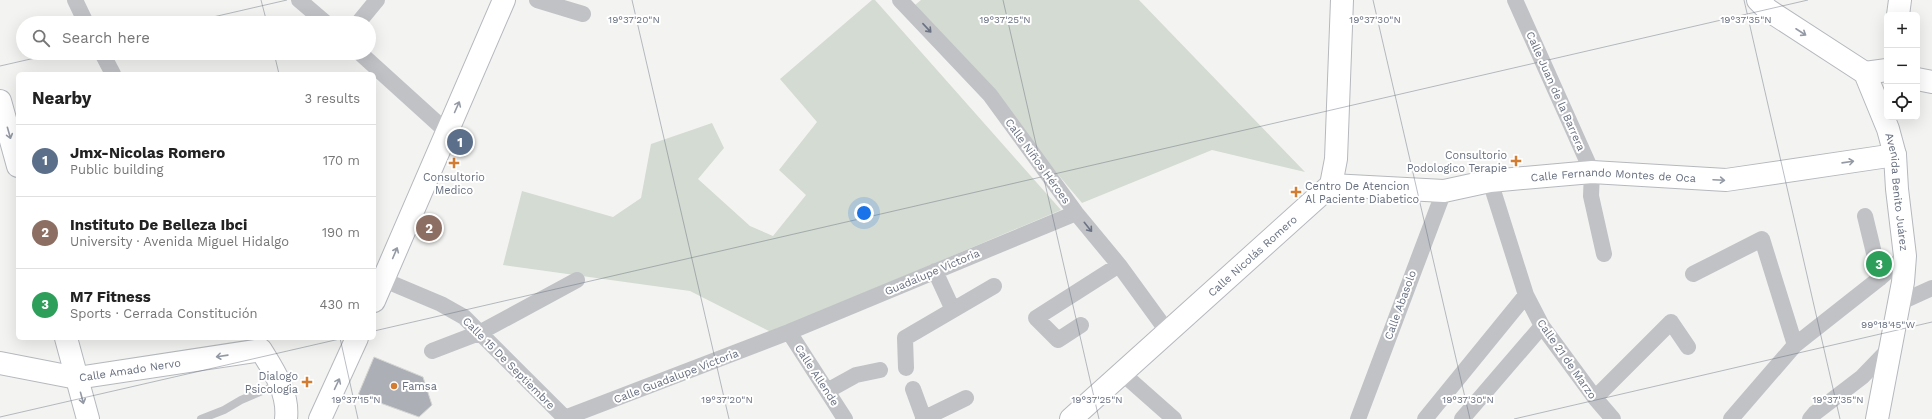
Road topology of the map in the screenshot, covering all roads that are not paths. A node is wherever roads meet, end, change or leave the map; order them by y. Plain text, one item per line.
1 (74, 0) edge
2 (299, 0) edge
3 (376, 0) edge
4 (504, 0) edge
5 (538, 0) edge
6 (900, 0) edge
7 (1342, 0) edge
8 (1515, 0) edge
9 (1758, 0) edge
10 (1900, 0) edge
11 (1898, 12) edge
12 (583, 14) dead end
13 (82, 16) edge
14 (318, 16) edge
15 (363, 16) edge
16 (106, 60) edge
17 (368, 60) edge
18 (1884, 70) edge
19 (113, 72) edge
20 (1864, 72) junction
21 (1920, 80) edge
22 (1932, 82) edge
23 (0, 101) edge
24 (446, 131) junction
25 (1895, 156) junction
26 (16, 159) edge
27 (1592, 172) junction
28 (1490, 181) junction
29 (1331, 185) junction
30 (1444, 191) junction
31 (1076, 213) junction
32 (1865, 216) dead end
33 (1604, 254) dead end
34 (1905, 256) junction
35 (1118, 265) junction
36 (935, 271) junction
37 (1693, 274) dead end
38 (1880, 278) junction
39 (384, 280) junction
40 (577, 280) dead end
41 (994, 286) dead end
42 (1932, 288) edge
43 (1526, 296) junction
44 (376, 297) edge
45 (1898, 303) junction
46 (953, 310) junction
47 (1081, 325) dead end
48 (1542, 326) junction
49 (1168, 330) junction
50 (789, 332) junction
51 (479, 333) junction
52 (67, 340) edge
53 (356, 340) edge
54 (258, 344) edge
55 (1795, 345) junction
56 (1688, 347) dead end
57 (1890, 348) junction
58 (432, 351) dead end
59 (0, 363) edge
60 (906, 368) dead end
61 (880, 370) dead end
62 (1122, 372) junction
63 (77, 378) junction
64 (280, 384) junction
65 (913, 389) dead end
66 (827, 391) junction
67 (966, 398) dead end
68 (1595, 398) junction
69 (88, 419) edge
70 (201, 419) edge
71 (286, 419) edge
72 (320, 419) edge
73 (564, 419) edge
74 (845, 419) edge
75 (924, 419) edge
76 (1071, 419) edge
77 (1174, 419) edge
78 (1358, 419) edge
79 (1425, 419) edge
80 (1462, 419) edge
81 (1613, 419) edge
82 (1731, 419) edge
83 (1810, 419) edge
84 (1877, 419) edge

1 - 13 street
2 - 14 street
3 - 15 street
24 -> 4 main road
5 - 12 street
6 -> 31 street, Calle Niños Héroes
7 - 29 main road
8 - 27 street, Calle Juan de la Barrera
9 -> 20 main road
10 - 11 main road
16 - 19 street
17 - 24 street
18 - 20 main road
20 - 25 main road, Avenida Benito Juárez
21 - 22 main road
23 -> 26 main road
39 -> 24 main road
27 -> 25 main road, Calle Fernando Montes de Oca
25 - 34 main road, Avenida Benito Juárez
27 - 28 main road, Calle Fernando Montes de Oca
27 - 33 street, Calle Juan de la Barrera
28 - 30 main road, Calle Fernando Montes de Oca
28 - 43 street, Calle 21 de Marzo
29 - 30 main road, Calle Fernando Montes de Oca
29 - 49 main road, Calle Nicolás Romero
30 - 78 street, Calle Abasolo
31 -> 35 street, Calle Niños Héroes
31 - 36 street, Guadalupe Victoria
32 - 38 street
34 - 38 street
34 - 45 main road, Avenida Benito Juárez
35 - 47 street
35 - 49 street, Calle Niños Héroes
36 - 46 street
36 - 50 street, Guadalupe Victoria
37 - 55 street
38 - 55 street
39 - 44 main road
39 - 51 street, Calle 15 De Septiembre
40 - 51 street
41 - 46 street
42 - 45 street
43 - 48 street, Calle 21 de Marzo
43 - 79 street
45 - 57 main road, Avenida Benito Juárez
46 - 60 street
48 - 68 street, Calle 21 de Marzo
48 - 80 street
49 - 62 main road, Calle Nicolás Romero
50 - 66 street, Calle Allende
50 - 73 street, Calle Guadalupe Victoria
51 - 58 street
51 - 73 street, Calle 15 De Septiembre
52 - 63 main road
72 -> 53 main road
54 -> 63 main road, Calle Amado Nervo
54 - 64 main road
55 - 82 street
56 - 68 street
57 - 83 street
57 - 84 main road, Avenida Benito Juárez
59 - 63 main road, Calle Amado Nervo
61 - 66 street
62 - 76 main road, Calle Nicolás Romero
62 - 77 street
63 -> 69 main road
64 - 70 lane
64 - 71 main road
65 - 75 street
66 - 74 street, Calle Allende
67 - 75 street
68 - 81 street, Calle 21 de Marzo

